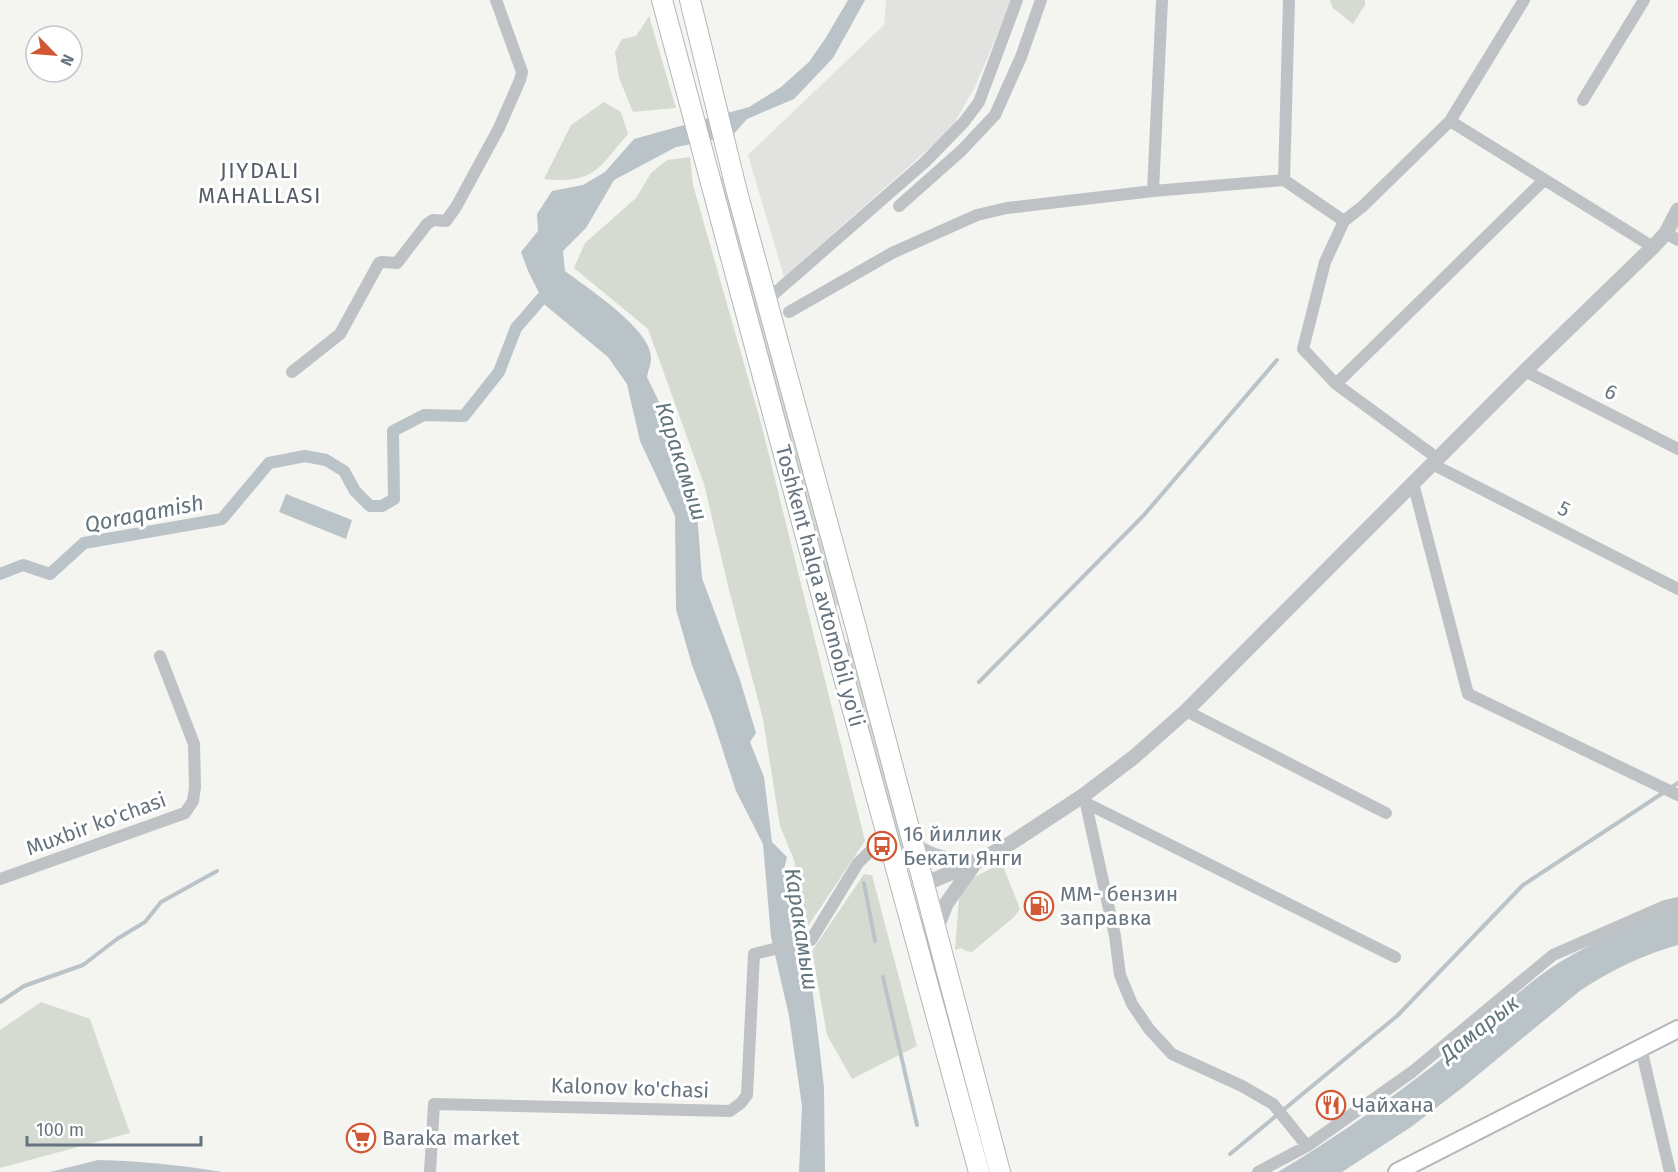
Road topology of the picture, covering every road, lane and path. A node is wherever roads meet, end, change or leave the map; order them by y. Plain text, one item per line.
1 (496, 0) edge
2 (662, 0) edge
3 (690, 0) edge
4 (1017, 0) edge
5 (1041, 0) edge
6 (1162, 0) edge
7 (1289, 0) edge
8 (1524, 0) edge
9 (1644, 0) edge
10 (1583, 100) dead end
11 (1450, 120) junction
12 (1284, 180) junction
13 (1544, 180) junction
14 (1153, 191) junction
15 (899, 206) dead end
16 (1678, 210) edge
17 (1344, 221) junction
18 (1672, 236) edge
19 (1653, 247) junction
20 (767, 300) junction
21 (789, 312) dead end
22 (1525, 370) junction
23 (292, 372) dead end
24 (1336, 384) junction
25 (1678, 449) edge
26 (1435, 461) junction
27 (1413, 483) junction
28 (1678, 589) edge
29 (855, 624) junction
30 (831, 630) junction
31 (160, 656) dead end
32 (1186, 711) junction
33 (1672, 792) edge
34 (1085, 799) junction
35 (1386, 813) dead end
36 (887, 835) junction
37 (913, 844) junction
38 (975, 862) junction
39 (0, 879) edge
40 (924, 884) junction
41 (902, 890) junction
42 (1678, 903) edge
43 (936, 930) junction
44 (1395, 957) dead end
45 (1678, 1029) edge
46 (1641, 1048) junction
47 (1307, 1146) junction
48 (430, 1172) edge
49 (980, 1172) edge
50 (1000, 1172) edge
51 (1258, 1172) edge
52 (1397, 1172) edge
53 (1670, 1172) edge

1 - 23 street
2 - 30 highway, Toshkent halqa avtomobil yo'li
3 - 20 highway, Toshkent halqa avtomobil yo'li
4 - 20 street
5 - 15 street
6 - 14 street
7 - 12 street
8 - 11 street
9 - 10 street
11 - 13 street
11 - 17 street
12 - 14 street
12 - 17 street
13 - 19 street
13 - 24 street
14 - 21 street
16 - 18 street
17 - 24 street, 5
18 - 19 street
19 - 22 street
20 - 29 highway, Toshkent halqa avtomobil yo'li
22 - 25 street, 6
22 - 26 street
24 - 26 street, 5
26 - 27 street
26 - 28 street, 5
27 - 32 street
27 - 33 street
29 - 30 highway
29 - 37 highway, Toshkent halqa avtomobil yo'li
30 - 36 highway, Toshkent halqa avtomobil yo'li
31 - 39 street, Muxbir ko'chasi
32 - 34 street
32 - 35 street
34 - 38 street
34 - 44 street
34 - 47 street
36 - 41 highway, Toshkent halqa avtomobil yo'li
36 - 48 street, Kalonov ko'chasi
37 - 38 street
37 - 40 highway, Toshkent halqa avtomobil yo'li
38 - 40 street
38 - 43 street
40 - 41 highway
40 - 43 highway, Toshkent halqa avtomobil yo'li
41 - 49 highway, Toshkent halqa avtomobil yo'li
42 - 47 street
43 - 50 highway, Toshkent halqa avtomobil yo'li
45 - 46 main road
46 - 52 main road
46 - 53 street
47 - 51 street

